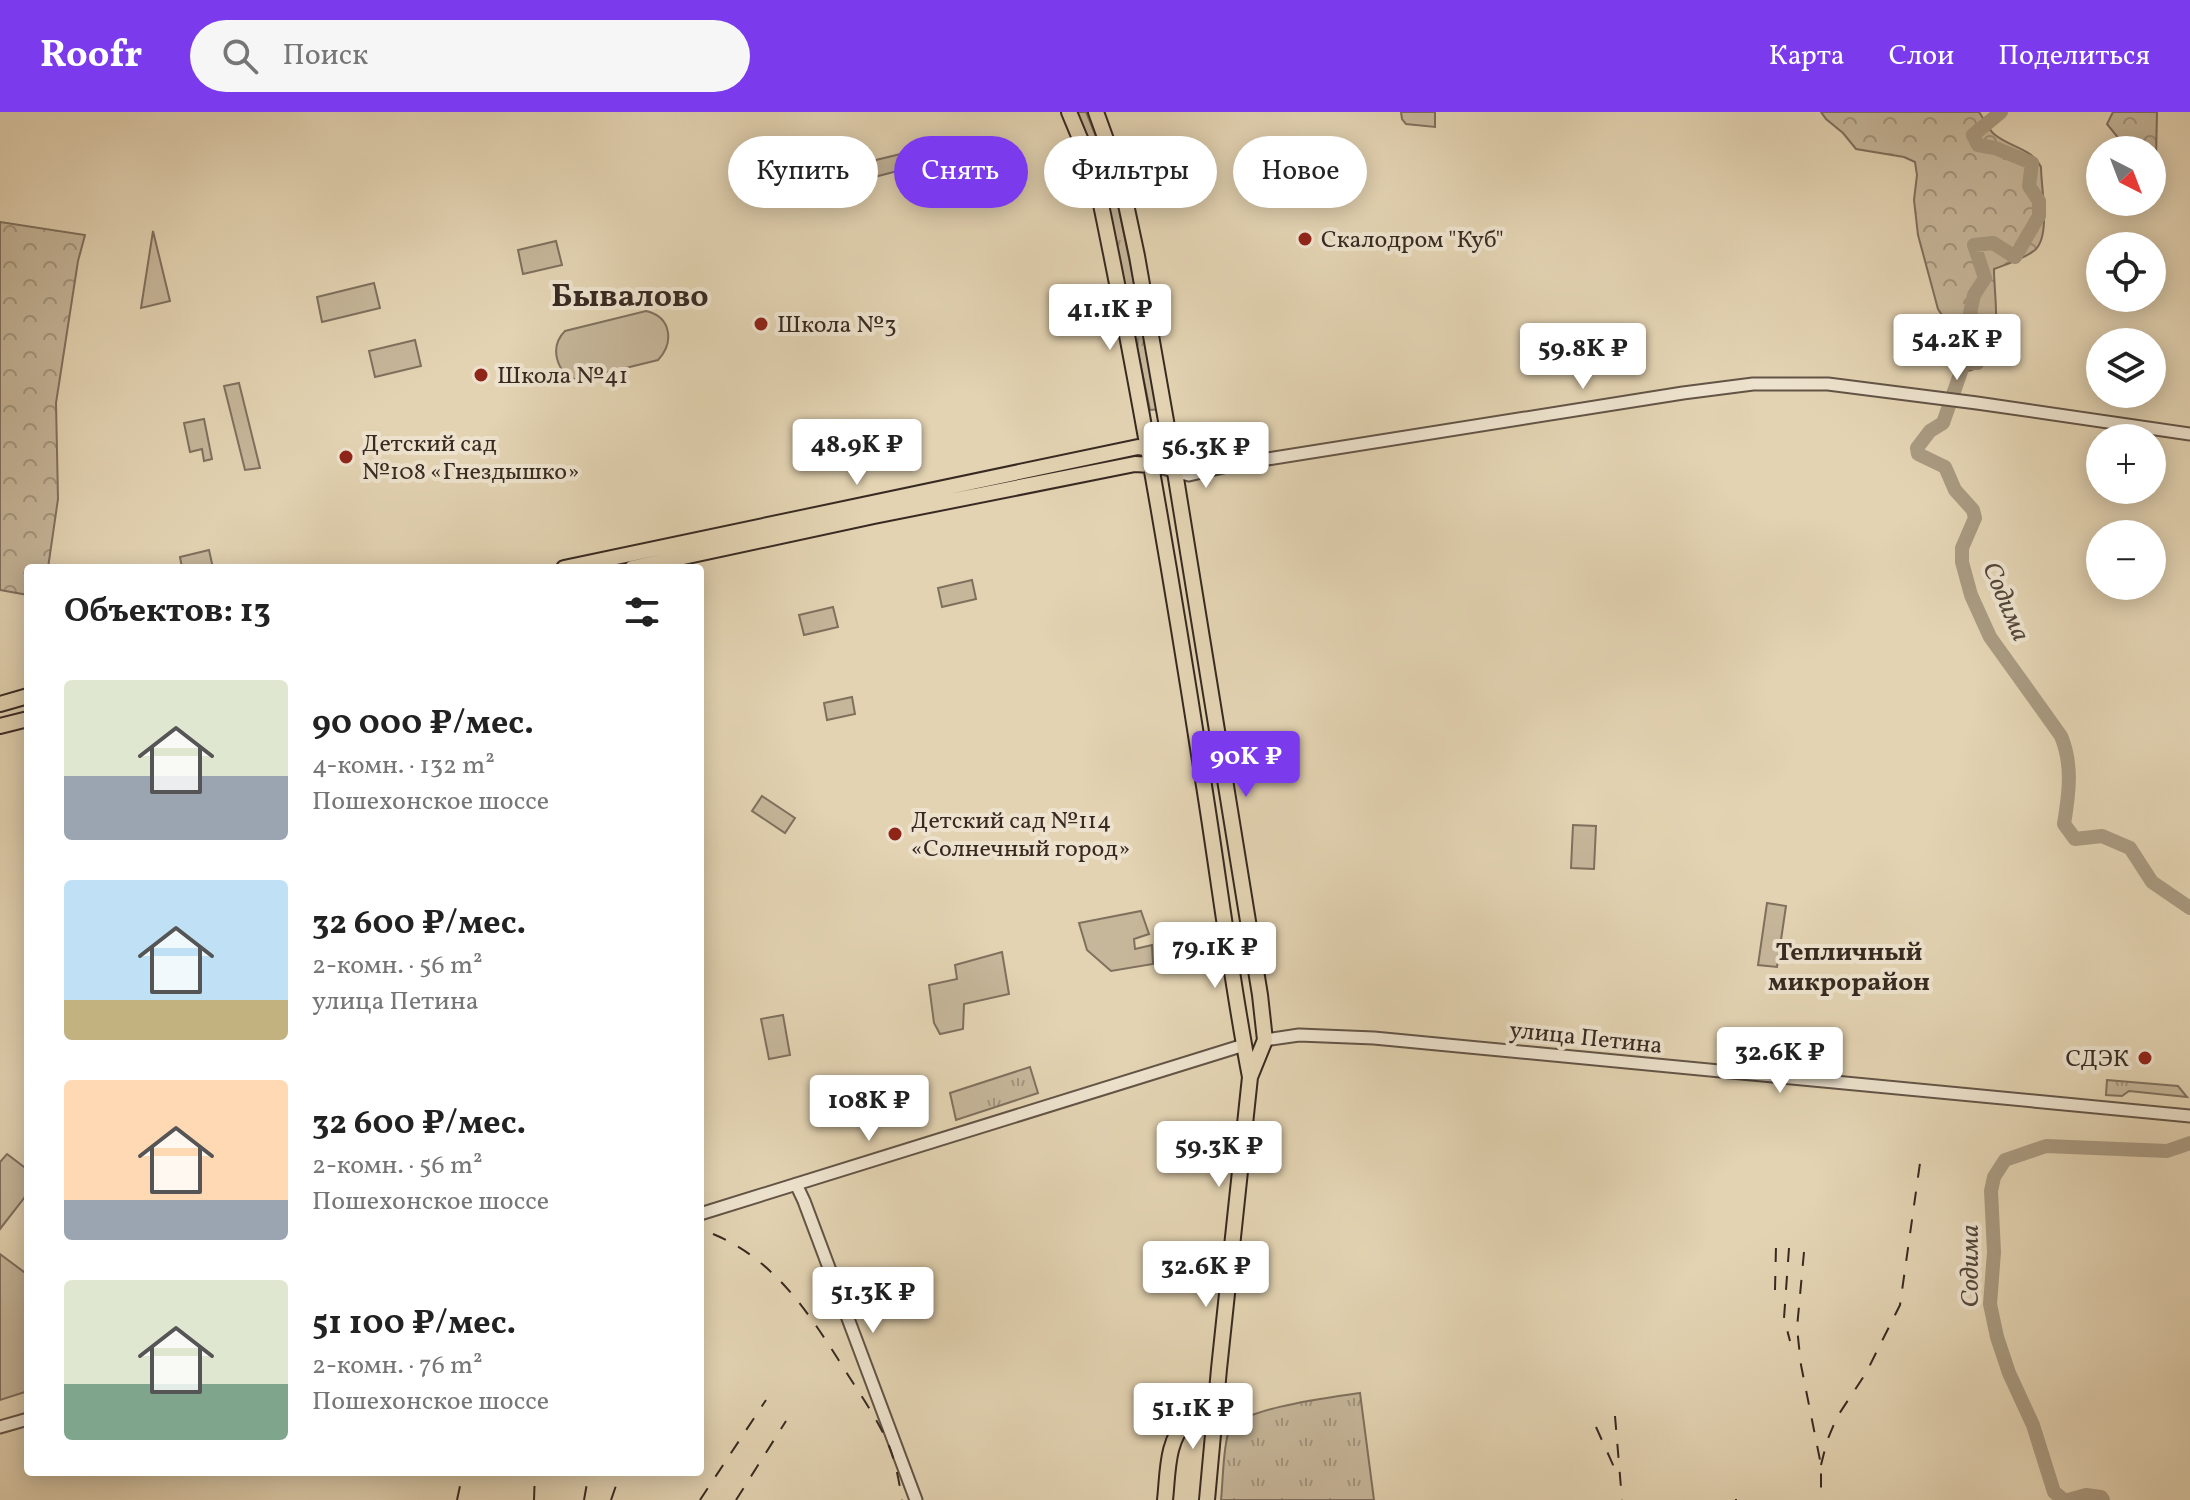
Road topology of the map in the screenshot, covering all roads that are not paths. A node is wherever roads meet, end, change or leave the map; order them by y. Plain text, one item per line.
1 (1069, 112) edge
2 (1096, 112) edge
3 (1165, 413) junction
4 (1142, 416) junction
5 (2190, 434) edge
6 (1148, 449) junction
7 (1173, 456) junction
8 (1236, 464) junction
9 (1151, 465) junction
10 (1175, 472) junction
11 (946, 494) junction
12 (1181, 510) junction
13 (1159, 514) junction
14 (585, 564) edge
15 (649, 564) edge
16 (24, 697) edge
17 (0, 704) edge
18 (24, 720) edge
19 (0, 726) edge
20 (1240, 878) junction
21 (1219, 882) junction
22 (1265, 1040) junction
23 (1244, 1045) junction
24 (1250, 1077) junction
25 (2190, 1116) edge
26 (796, 1184) junction
27 (704, 1213) edge
28 (1216, 1407) junction
29 (24, 1420) edge
30 (0, 1427) edge
31 (916, 1500) edge
32 (1165, 1500) edge
33 (1207, 1500) edge

1 - 4 main road
2 - 3 main road
3 - 4 main road
3 - 7 main road
4 - 6 main road
5 - 8 street
6 - 7 street
6 - 9 main road
6 - 11 main road
7 - 8 street
7 - 10 main road
8 - 10 street
9 - 10 street
9 - 11 main road
9 - 13 main road
10 - 12 main road
11 - 14 main road
11 - 15 main road
12 - 13 main road
12 - 20 main road
13 - 21 main road
16 - 17 main road
18 - 19 main road
20 - 21 main road
20 - 22 main road
21 - 23 main road
22 - 23 main road
22 - 24 main road
22 - 25 street, улица Петина
23 - 24 main road
23 - 26 street
24 - 28 main road
26 - 27 street
26 - 31 street
28 - 32 main road
28 - 33 main road
29 - 30 street

